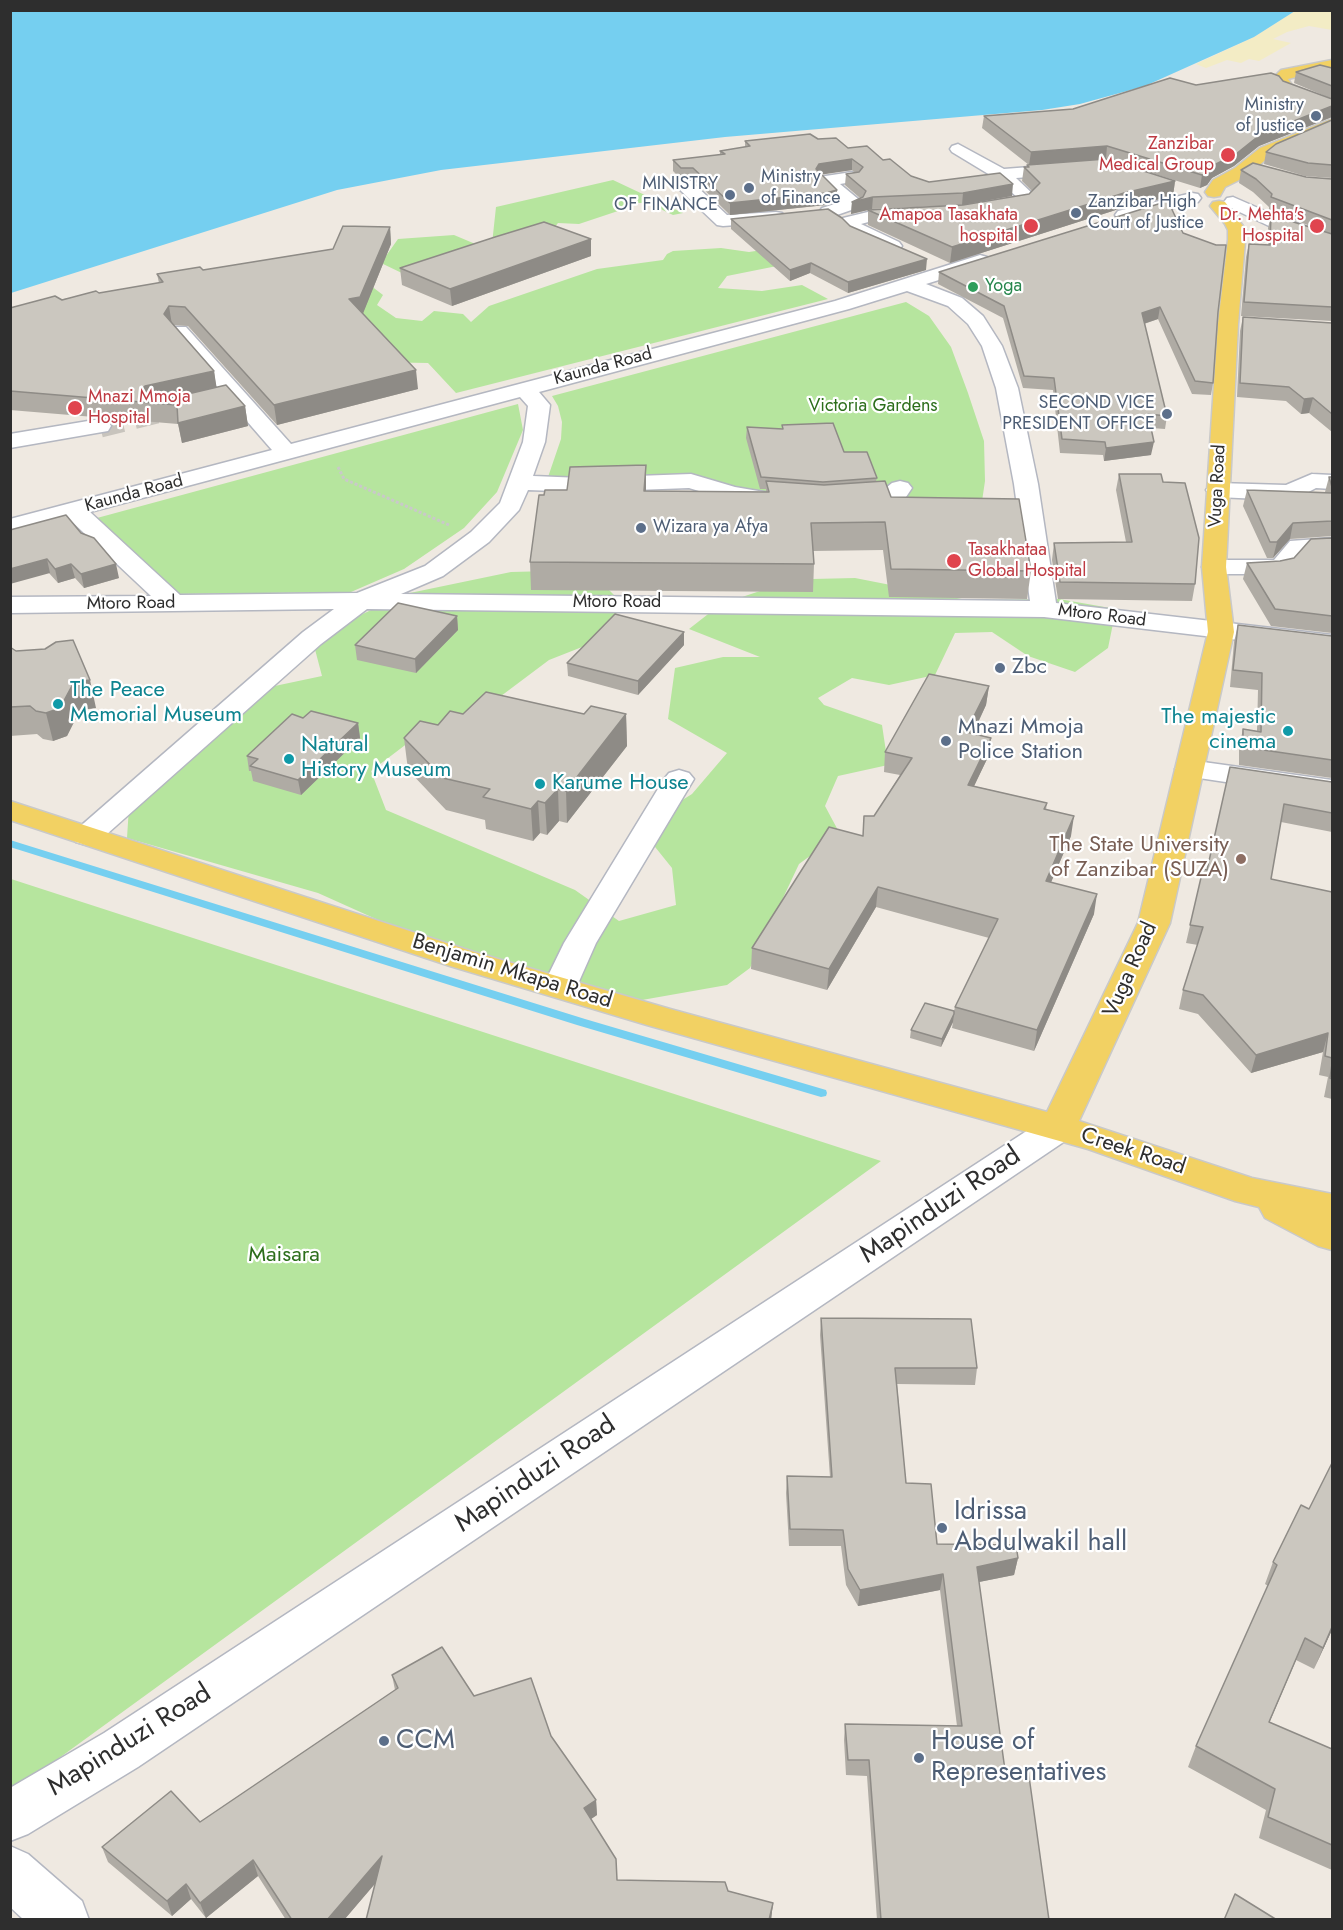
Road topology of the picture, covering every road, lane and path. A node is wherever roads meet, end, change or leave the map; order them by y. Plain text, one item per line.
1 (1332, 64) edge
2 (1311, 68) junction
3 (1332, 74) edge
4 (1332, 106) edge
5 (1332, 124) edge
6 (958, 149) dead end
7 (1247, 167) junction
8 (1082, 168) edge
9 (1270, 173) edge
10 (1001, 174) junction
11 (852, 177) edge
12 (685, 185) edge
13 (1172, 187) edge
14 (1254, 192) edge
15 (1193, 196) junction
16 (1223, 199) junction
17 (854, 203) junction
18 (974, 210) edge
19 (933, 214) edge
20 (791, 215) edge
21 (885, 216) junction
22 (1107, 221) edge
23 (849, 222) junction
24 (1332, 241) edge
25 (910, 253) edge
26 (994, 256) edge
27 (929, 262) edge
28 (949, 271) junction
29 (907, 284) junction
30 (1228, 324) junction
31 (1251, 325) edge
32 (179, 331) edge
33 (524, 388) junction
34 (235, 394) junction
35 (213, 399) edge
36 (100, 426) tunnel mouth
37 (10, 441) edge
38 (325, 443) junction
39 (287, 453) junction
40 (1332, 482) edge
41 (520, 483) junction
42 (900, 488) dead end
43 (1218, 490) junction
44 (790, 501) edge
45 (822, 503) edge
46 (74, 510) junction
47 (10, 526) edge
48 (480, 537) junction
49 (1332, 545) edge
50 (1214, 567) junction
51 (361, 601) junction
52 (173, 603) junction
53 (10, 605) edge
54 (1044, 609) junction
55 (1221, 632) junction
56 (1332, 644) edge
57 (1189, 770) junction
58 (679, 779) dead end
59 (1332, 789) edge
60 (10, 810) edge
61 (87, 836) junction
62 (560, 986) junction
63 (1038, 1122) junction
64 (1248, 1191) junction
65 (1332, 1208) edge
66 (1332, 1236) edge
67 (10, 1816) edge
68 (10, 1872) edge
69 (63, 1920) edge

1 - 2 main road
2 - 3 street
2 - 4 main road
5 - 7 main road
6 - 10 street
7 - 9 street
7 - 16 main road
8 - 10 street
10 - 18 street
11 - 17 street
12 - 20 street
13 - 15 street
14 - 16 street
15 - 16 main road
15 - 22 street
16 - 24 street
16 - 30 main road, Vuga Road
17 - 21 street
17 - 23 street
19 - 21 street
21 - 23 street
23 - 25 street
26 - 28 street, Kaunda Road
27 - 28 street
28 - 29 street, Kaunda Road
29 - 33 street, Kaunda Road
29 - 54 street
30 - 31 street
30 - 43 main road, Vuga Road
32 - 34 street
33 - 38 street, Kaunda Road
33 - 41 street
34 - 35 street
34 - 39 street
36 - 37 street
38 - 39 street, Kaunda Road
38 - 48 path
39 - 46 street, Kaunda Road
40 - 43 street
41 - 44 street
41 - 48 street
42 - 45 street
43 - 50 main road, Vuga Road
46 - 47 street, Kaunda Road
46 - 52 street
48 - 51 street
49 - 50 street
50 - 55 main road, Vuga Road
51 - 52 street, Mtoro Road
51 - 54 street, Mtoro Road
51 - 61 street
52 - 53 street, Mtoro Road
54 - 55 street, Mtoro Road
55 - 56 street, Mtoro Road
55 - 57 main road, Vuga Road
57 - 59 street
57 - 63 main road, Vuga Road
58 - 62 street
60 - 61 main road, Benjamin Mkapa Road
61 - 62 main road, Benjamin Mkapa Road
62 - 63 main road, Benjamin Mkapa Road
63 - 64 main road, Creek Road
63 - 67 street, Mapinduzi Road
64 - 65 main road, Creek Road
64 - 66 main road, Creek Road
68 - 69 street

